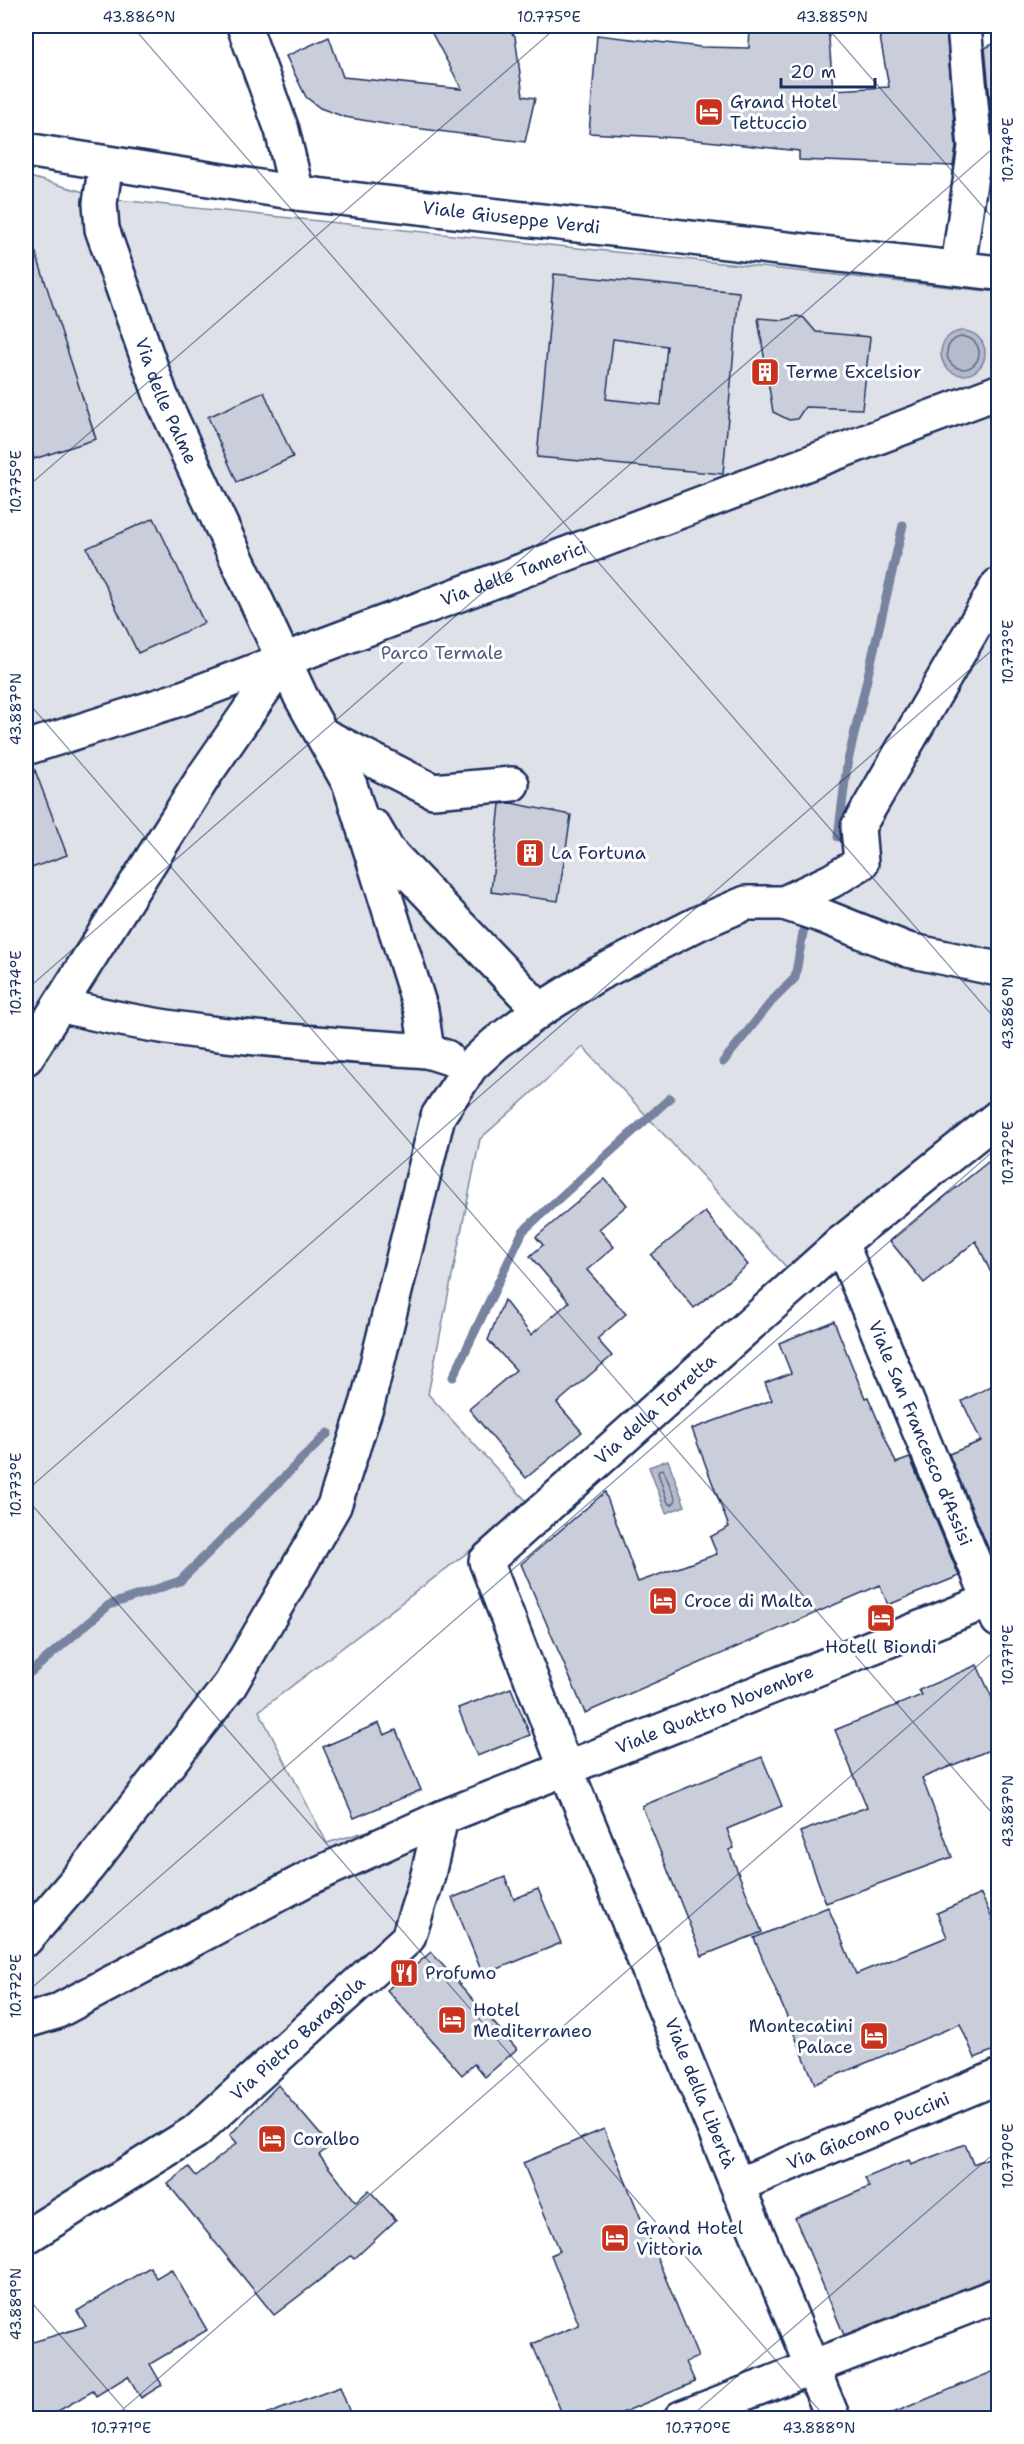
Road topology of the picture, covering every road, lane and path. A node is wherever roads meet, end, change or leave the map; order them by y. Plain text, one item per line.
1 (244, 26) edge
2 (964, 26) edge
3 (26, 150) edge
4 (106, 163) junction
5 (297, 193) junction
6 (958, 267) junction
7 (999, 273) edge
8 (999, 392) edge
9 (999, 585) edge
10 (285, 659) junction
11 (325, 736) junction
12 (26, 748) edge
13 (512, 784) dead end
14 (350, 785) junction
15 (784, 903) junction
16 (999, 969) edge
17 (60, 1005) junction
18 (540, 1010) junction
19 (427, 1051) junction
20 (26, 1058) edge
21 (471, 1066) junction
22 (999, 1117) edge
23 (841, 1243) junction
24 (996, 1607) edge
25 (566, 1769) junction
26 (441, 1818) junction
27 (26, 1939) edge
28 (26, 2021) edge
29 (999, 2077) edge
30 (738, 2185) junction
31 (26, 2237) edge
32 (999, 2295) edge
33 (813, 2369) junction
34 (681, 2418) edge
35 (833, 2418) edge

1 - 5 street
2 - 6 street
3 - 4 street, Viale Giuseppe Verdi
4 - 5 street, Viale Giuseppe Verdi
4 - 10 street, Via delle Palme
5 - 6 street, Viale Giuseppe Verdi
6 - 7 street, Viale Giuseppe Verdi
8 - 10 street, Via delle Tamerici
9 - 15 street
10 - 11 street, Via delle Palme
10 - 12 street, Via delle Tamerici
10 - 17 street
11 - 13 street
11 - 14 street, Via delle Palme
14 - 18 street
14 - 19 street
15 - 16 street
15 - 18 street
17 - 19 street
17 - 20 street
18 - 21 street
19 - 21 street
21 - 27 street
22 - 23 street, Via della Torretta
23 - 24 street, Viale San Francesco d'Assisi
23 - 25 street, Via della Torretta
24 - 25 street, Viale Quattro Novembre
25 - 26 street
25 - 30 street, Viale della Libertà
26 - 28 street
26 - 31 street, Via Pietro Baragiola
29 - 30 street, Via Giacomo Puccini
30 - 33 street, Viale della Libertà
32 - 33 street
33 - 34 street
33 - 35 street, Viale della Libertà

